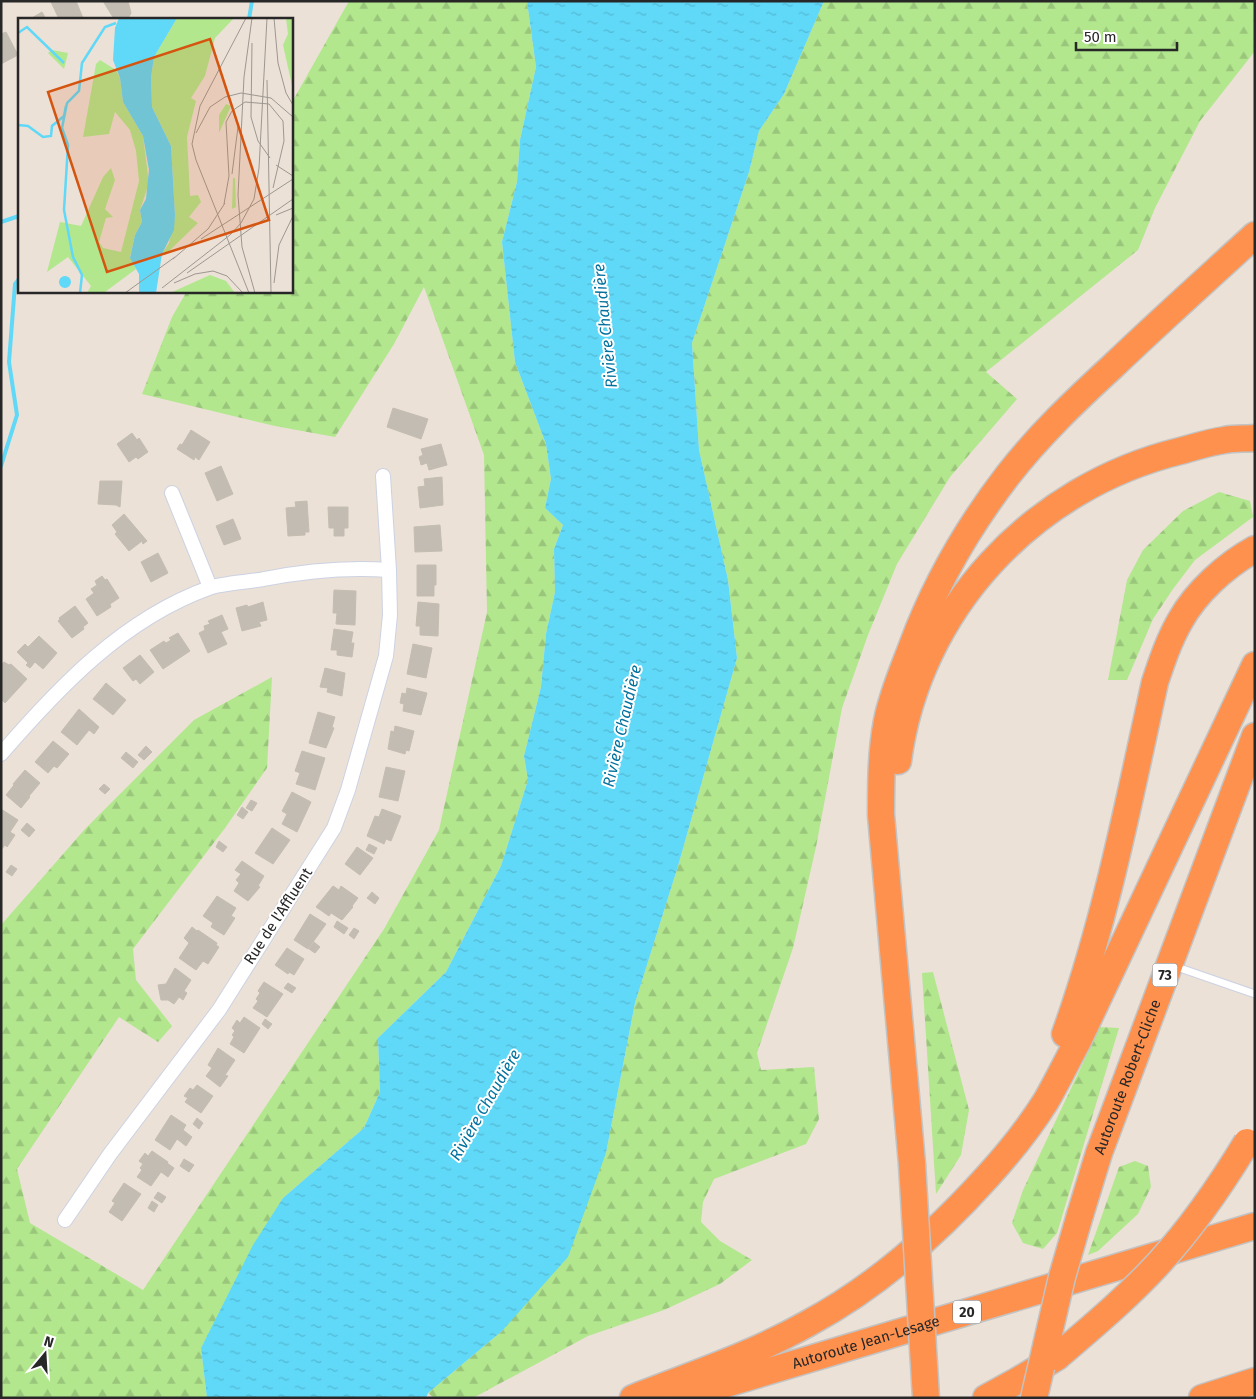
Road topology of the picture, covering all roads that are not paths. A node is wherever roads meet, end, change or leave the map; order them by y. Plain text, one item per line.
1 (1255, 235) edge
2 (1255, 438) edge
3 (382, 476) dead end
4 (172, 493) dead end
5 (1250, 552) edge
6 (389, 570) junction
7 (210, 587) junction
8 (1255, 665) edge
9 (1255, 736) edge
10 (1, 754) edge
11 (1169, 965) junction
12 (1255, 994) edge
13 (908, 1109) junction
14 (1251, 1134) edge
15 (976, 1190) junction
16 (65, 1220) dead end
17 (1255, 1226) edge
18 (1255, 1381) edge
19 (1255, 1394) edge
20 (633, 1398) edge
21 (679, 1398) edge
22 (926, 1398) edge
23 (986, 1398) edge
24 (1034, 1398) edge
25 (1202, 1398) edge
26 (1235, 1398) edge

1 - 13 highway
2 - 13 highway
3 - 6 street, Rue de l'Affluent
4 - 7 street
5 - 15 highway
6 - 7 street
6 - 16 street, Rue de l'Affluent
7 - 10 street
8 - 15 highway
9 - 11 highway, Autoroute Robert-Cliche / 73
11 - 12 lane
11 - 24 highway, Autoroute Robert-Cliche / 73, bridge
13 - 22 highway, bridge
14 - 23 highway, bridge
15 - 20 highway
17 - 21 highway, Autoroute Jean-Lesage / 20
18 - 25 highway
19 - 26 highway

